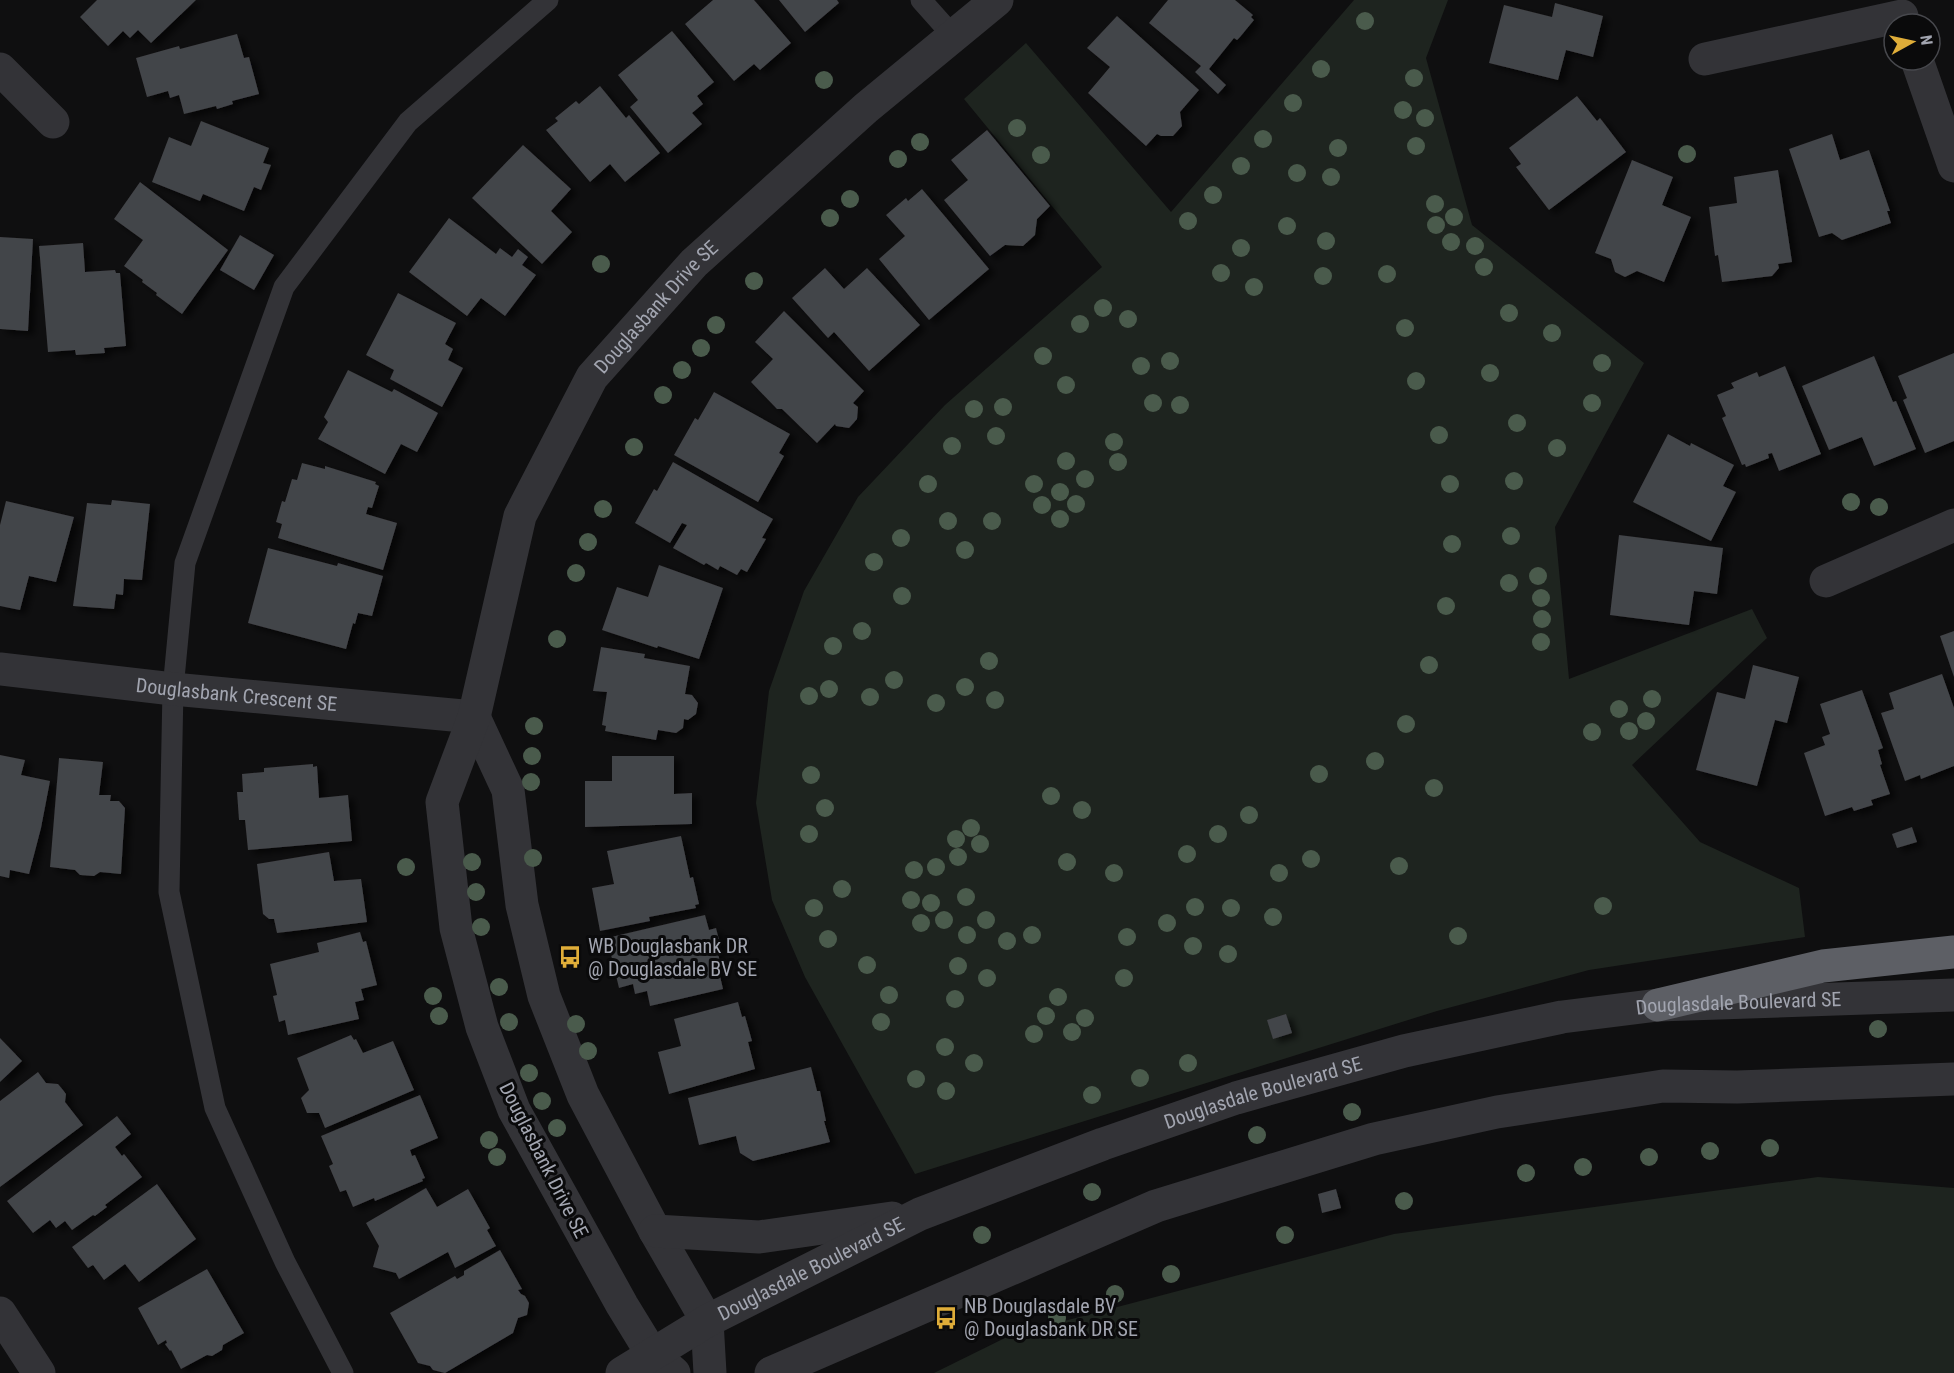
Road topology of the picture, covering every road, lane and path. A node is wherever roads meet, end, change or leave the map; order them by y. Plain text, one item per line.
1 (548, 0) edge
2 (921, 0) edge
3 (997, 0) edge
4 (1882, 18) edge
5 (954, 37) junction
6 (1705, 59) dead end
7 (0, 69) edge
8 (1921, 72) edge
9 (53, 122) dead end
10 (1954, 166) edge
11 (1954, 525) edge
12 (1826, 581) dead end
13 (0, 669) edge
14 (173, 689) junction
15 (474, 717) junction
16 (1954, 952) edge
17 (1954, 995) edge
18 (1658, 1005) junction
19 (1954, 1079) edge
20 (920, 1214) junction
21 (655, 1231) junction
22 (0, 1313) edge
23 (707, 1321) junction
24 (663, 1364) edge
25 (39, 1373) edge
26 (343, 1373) edge
27 (622, 1373) edge
28 (710, 1373) edge
29 (771, 1373) edge

1 - 14 lane
2 - 5 lane
3 - 5 street, Douglasbank Drive SE
4 - 6 street
5 - 15 street, Douglasbank Drive SE
7 - 9 street
8 - 10 street
11 - 12 street
13 - 14 street, Douglasbank Crescent SE
14 - 15 street, Douglasbank Crescent SE
14 - 26 lane
15 - 21 street
15 - 24 street, Douglasbank Drive SE
16 - 18 highway
17 - 18 street, Douglasdale Boulevard SE
18 - 20 street, Douglasdale Boulevard SE
19 - 29 street
20 - 21 street
20 - 23 street, Douglasdale Boulevard SE
21 - 23 street
22 - 25 street
23 - 24 street, Douglasdale Boulevard SE
23 - 28 street
24 - 27 street, Douglasdale Boulevard SE

